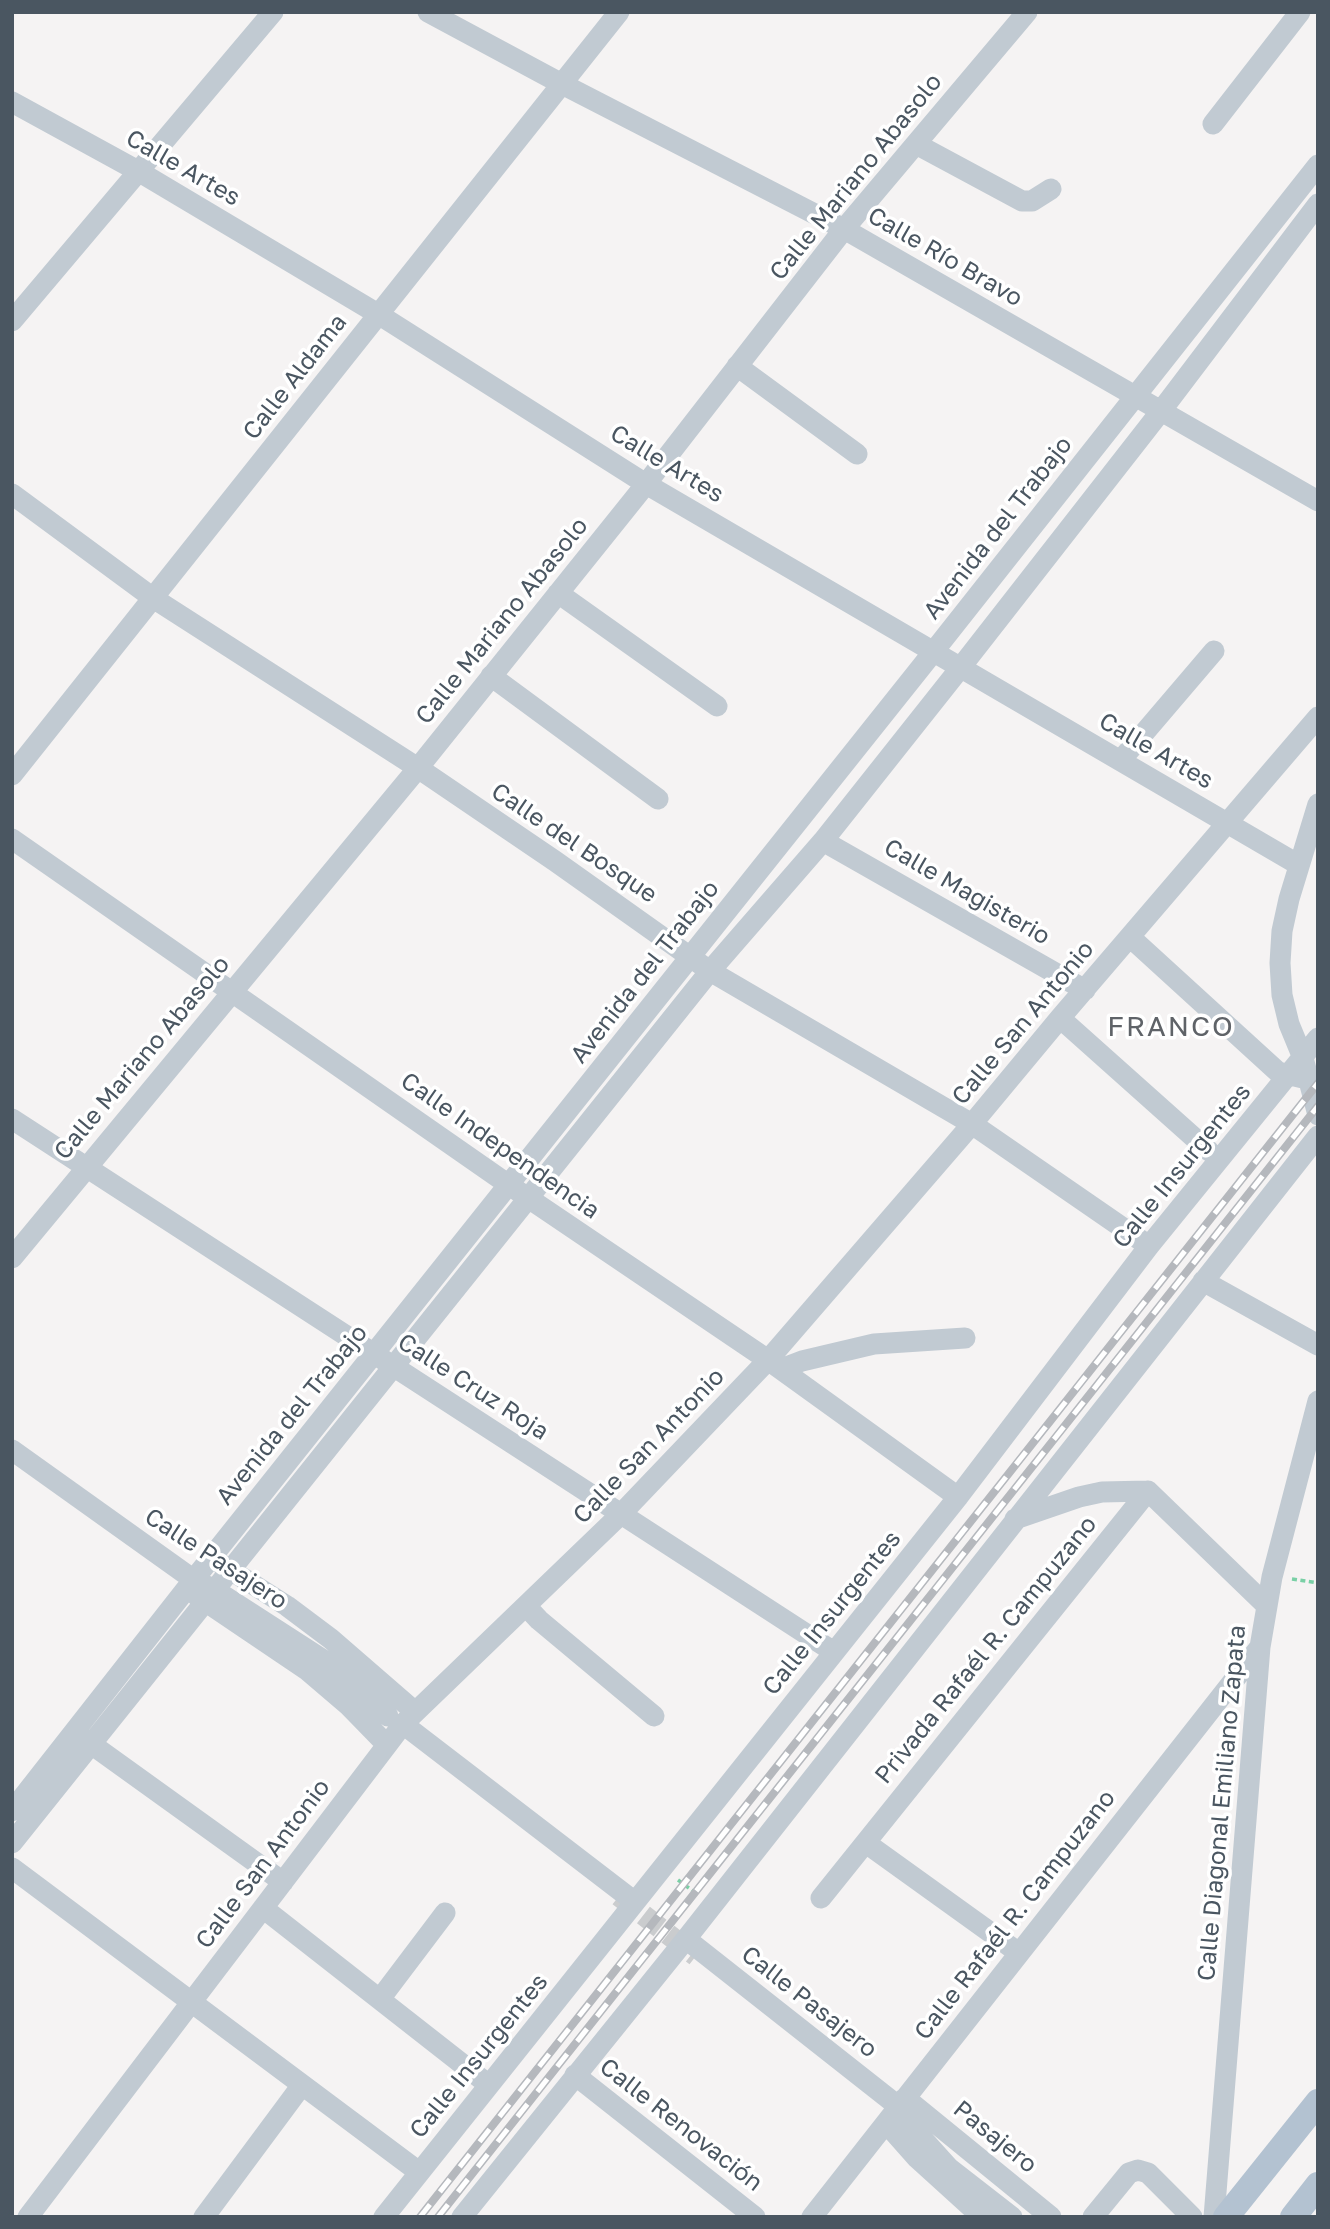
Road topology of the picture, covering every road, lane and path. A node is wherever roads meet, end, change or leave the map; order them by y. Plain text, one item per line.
1 (273, 12) edge
2 (428, 12) edge
3 (619, 12) edge
4 (1027, 12) edge
5 (1300, 12) edge
6 (562, 84) junction
7 (12, 102) edge
8 (1213, 124) dead end
9 (916, 144) junction
10 (1318, 165) edge
11 (138, 171) junction
12 (1051, 188) dead end
13 (1318, 204) edge
14 (844, 229) junction
15 (378, 314) junction
16 (12, 321) edge
17 (737, 366) junction
18 (1136, 397) junction
19 (1161, 411) junction
20 (857, 454) dead end
21 (646, 484) junction
22 (12, 494) edge
23 (1318, 500) edge
24 (558, 593) junction
25 (153, 598) junction
26 (934, 651) junction
27 (1214, 651) dead end
28 (961, 667) junction
29 (491, 676) junction
30 (717, 706) dead end
31 (1318, 717) edge
32 (1121, 760) junction
33 (418, 768) junction
34 (12, 775) edge
35 (658, 799) dead end
36 (1318, 804) edge
37 (1228, 823) junction
38 (12, 839) edge
39 (822, 841) junction
40 (1299, 865) junction
41 (1130, 937) junction
42 (691, 956) junction
43 (710, 971) junction
44 (1085, 990) junction
45 (232, 992) junction
46 (1060, 1018) junction
47 (1318, 1038) edge
48 (1295, 1071) junction
49 (1318, 1115) edge
50 (12, 1119) edge
51 (972, 1124) junction
52 (1318, 1136) edge
53 (1209, 1152) dead end
54 (86, 1167) junction
55 (509, 1185) junction
56 (528, 1198) junction
57 (1149, 1246) junction
58 (12, 1258) edge
59 (1203, 1281) junction
60 (965, 1338) dead end
61 (1318, 1345) edge
62 (374, 1354) junction
63 (774, 1365) junction
64 (393, 1366) junction
65 (1318, 1401) edge
66 (12, 1450) edge
67 (1054, 1471) junction
68 (1148, 1491) junction
69 (958, 1497) junction
70 (1079, 1497) junction
71 (621, 1514) junction
72 (1015, 1520) junction
73 (212, 1558) junction
74 (231, 1571) junction
75 (1272, 1577) junction
76 (1318, 1583) edge
77 (190, 1584) junction
78 (210, 1596) junction
79 (1266, 1605) junction
80 (526, 1606) junction
81 (1260, 1647) junction
82 (834, 1652) junction
83 (654, 1716) dead end
84 (402, 1717) junction
85 (83, 1738) junction
86 (386, 1744) junction
87 (12, 1811) edge
88 (12, 1843) edge
89 (866, 1843) junction
90 (662, 1867) junction
91 (12, 1868) edge
92 (283, 1882) junction
93 (821, 1898) dead end
94 (702, 1899) dead end
95 (635, 1902) junction
96 (263, 1908) junction
97 (445, 1913) dead end
98 (686, 1939) junction
99 (1019, 1953) junction
100 (380, 2000) junction
101 (192, 2002) junction
102 (575, 2075) junction
103 (302, 2085) junction
104 (489, 2085) junction
105 (1318, 2102) edge
106 (898, 2111) junction
107 (419, 2172) junction
108 (1318, 2185) edge
109 (25, 2213) edge
110 (471, 2214) edge
111 (204, 2217) edge
112 (384, 2217) edge
113 (755, 2217) edge
114 (812, 2217) edge
115 (982, 2217) edge
116 (1012, 2217) edge
117 (1051, 2217) edge
118 (1093, 2217) edge
119 (1192, 2217) edge
120 (1213, 2217) edge
121 (1226, 2217) edge
122 (1293, 2217) edge

1 - 11 street
2 - 6 street, Calle Río Bravo
3 - 6 street, Calle Aldama
4 - 9 street, Calle Mariano Abasolo
5 - 8 street
6 - 14 street, Calle Río Bravo
6 - 15 street, Calle Aldama
7 - 11 street, Calle Artes
9 - 12 street
9 - 14 street, Calle Mariano Abasolo
10 - 18 street, Avenida del Trabajo
11 - 15 street, Calle Artes
11 - 16 street
13 - 19 street, Avenida del Trabajo
14 - 17 street, Calle Mariano Abasolo
14 - 18 street, Calle Río Bravo
15 - 21 street, Calle Artes
15 - 25 street, Calle Aldama
17 - 20 street
17 - 21 street, Calle Mariano Abasolo
18 - 19 street, Calle Río Bravo
18 - 26 street, Avenida del Trabajo
19 - 23 street, Calle Río Bravo
19 - 28 street, Avenida del Trabajo
21 - 24 street, Calle Mariano Abasolo
21 - 26 street, Calle Artes
22 - 25 street, Calle del Bosque
24 - 29 street, Calle Mariano Abasolo
24 - 30 street
25 - 33 street, Calle del Bosque
25 - 34 street, Calle Aldama
26 - 28 street, Calle Artes
26 - 42 street, Avenida del Trabajo
27 - 32 street
28 - 32 street, Calle Artes
28 - 39 street, Avenida del Trabajo
29 - 33 street, Calle Mariano Abasolo
29 - 35 street
31 - 37 street, Calle San Antonio
32 - 37 street, Calle Artes
33 - 42 street, Calle del Bosque
33 - 45 street, Calle Mariano Abasolo
36 - 40 street
37 - 40 street, Calle Artes
37 - 41 street, Calle San Antonio
38 - 45 street, Calle Independencia
39 - 43 street, Avenida del Trabajo
39 - 44 street, Calle Magisterio
40 - 48 street
41 - 44 street, Calle San Antonio
41 - 48 street
42 - 43 street, Calle del Bosque
42 - 55 street, Avenida del Trabajo
43 - 51 street, Calle del Bosque
43 - 56 street, Avenida del Trabajo
44 - 46 street, Calle San Antonio
45 - 54 street, Calle Mariano Abasolo
45 - 55 street, Calle Independencia
46 - 51 street, Calle San Antonio
46 - 53 street
47 - 48 street, Calle Insurgentes
48 - 49 street
48 - 57 street, Calle Insurgentes
50 - 54 street, Calle Cruz Roja
51 - 57 street, Calle del Bosque
51 - 63 street, Calle San Antonio
52 - 59 street
54 - 58 street, Calle Mariano Abasolo
54 - 62 street, Calle Cruz Roja
55 - 56 street, Calle Independencia
55 - 62 street, Avenida del Trabajo
56 - 63 street, Calle Independencia
56 - 64 street, Avenida del Trabajo
57 - 69 street, Calle Insurgentes
59 - 61 street
59 - 67 street
60 - 63 street
62 - 64 street, Calle Cruz Roja
62 - 73 street, Avenida del Trabajo
63 - 69 street, Calle Independencia
63 - 71 street, Calle San Antonio
64 - 71 street, Calle Cruz Roja
64 - 74 street, Avenida del Trabajo
65 - 75 street, Calle Diagonal Emiliano Zapata
66 - 77 street, Calle Pasajero
67 - 70 street, Privada Rafaél R. Campuzano
67 - 72 street
68 - 70 street, Privada Rafaél R. Campuzano
68 - 79 street
68 - 89 street, Privada Rafaél R. Campuzano
69 - 82 street, Calle Insurgentes
70 - 72 street, Privada Rafaél R. Campuzano
71 - 80 street, Calle San Antonio
71 - 82 street, Calle Cruz Roja
72 - 98 street
73 - 74 street
73 - 77 street, Avenida del Trabajo
74 - 78 street, Avenida del Trabajo
74 - 84 street
75 - 76 path
75 - 79 street, Calle Diagonal Emiliano Zapata
77 - 78 street, Calle Pasajero
77 - 85 street, Avenida del Trabajo
78 - 84 street, Calle Pasajero
78 - 85 street, Avenida del Trabajo
78 - 86 street
79 - 81 street, Calle Diagonal Emiliano Zapata
80 - 83 street
80 - 84 street, Calle San Antonio
81 - 99 street, Calle Rafaél R. Campuzano
81 - 120 street, Calle Diagonal Emiliano Zapata
82 - 90 street, Calle Insurgentes
84 - 86 street, Calle San Antonio
84 - 95 street, Calle Pasajero
85 - 87 street, Avenida del Trabajo
85 - 88 street, Avenida del Trabajo
85 - 92 street
86 - 92 street, Calle San Antonio
89 - 93 street, Privada Rafaél R. Campuzano
89 - 99 street
90 - 94 path
90 - 95 street, Calle Insurgentes
91 - 101 street
92 - 96 street, Calle San Antonio
95 - 104 street, Calle Insurgentes
96 - 100 street
96 - 101 street, Calle San Antonio
97 - 100 street
98 - 102 street
98 - 106 street, Calle Pasajero
99 - 106 street, Calle Rafaél R. Campuzano
100 - 104 street
101 - 103 street
101 - 109 street, Calle San Antonio
102 - 110 street
102 - 113 street, Calle Renovación
103 - 107 street
103 - 111 street
104 - 107 street, Calle Insurgentes
105 - 121 main road
106 - 114 street, Calle Rafaél R. Campuzano
106 - 115 street
106 - 116 street, Calle Pasajero
106 - 117 street, Pasajero
107 - 112 street, Calle Insurgentes
108 - 122 main road
118 - 119 street

